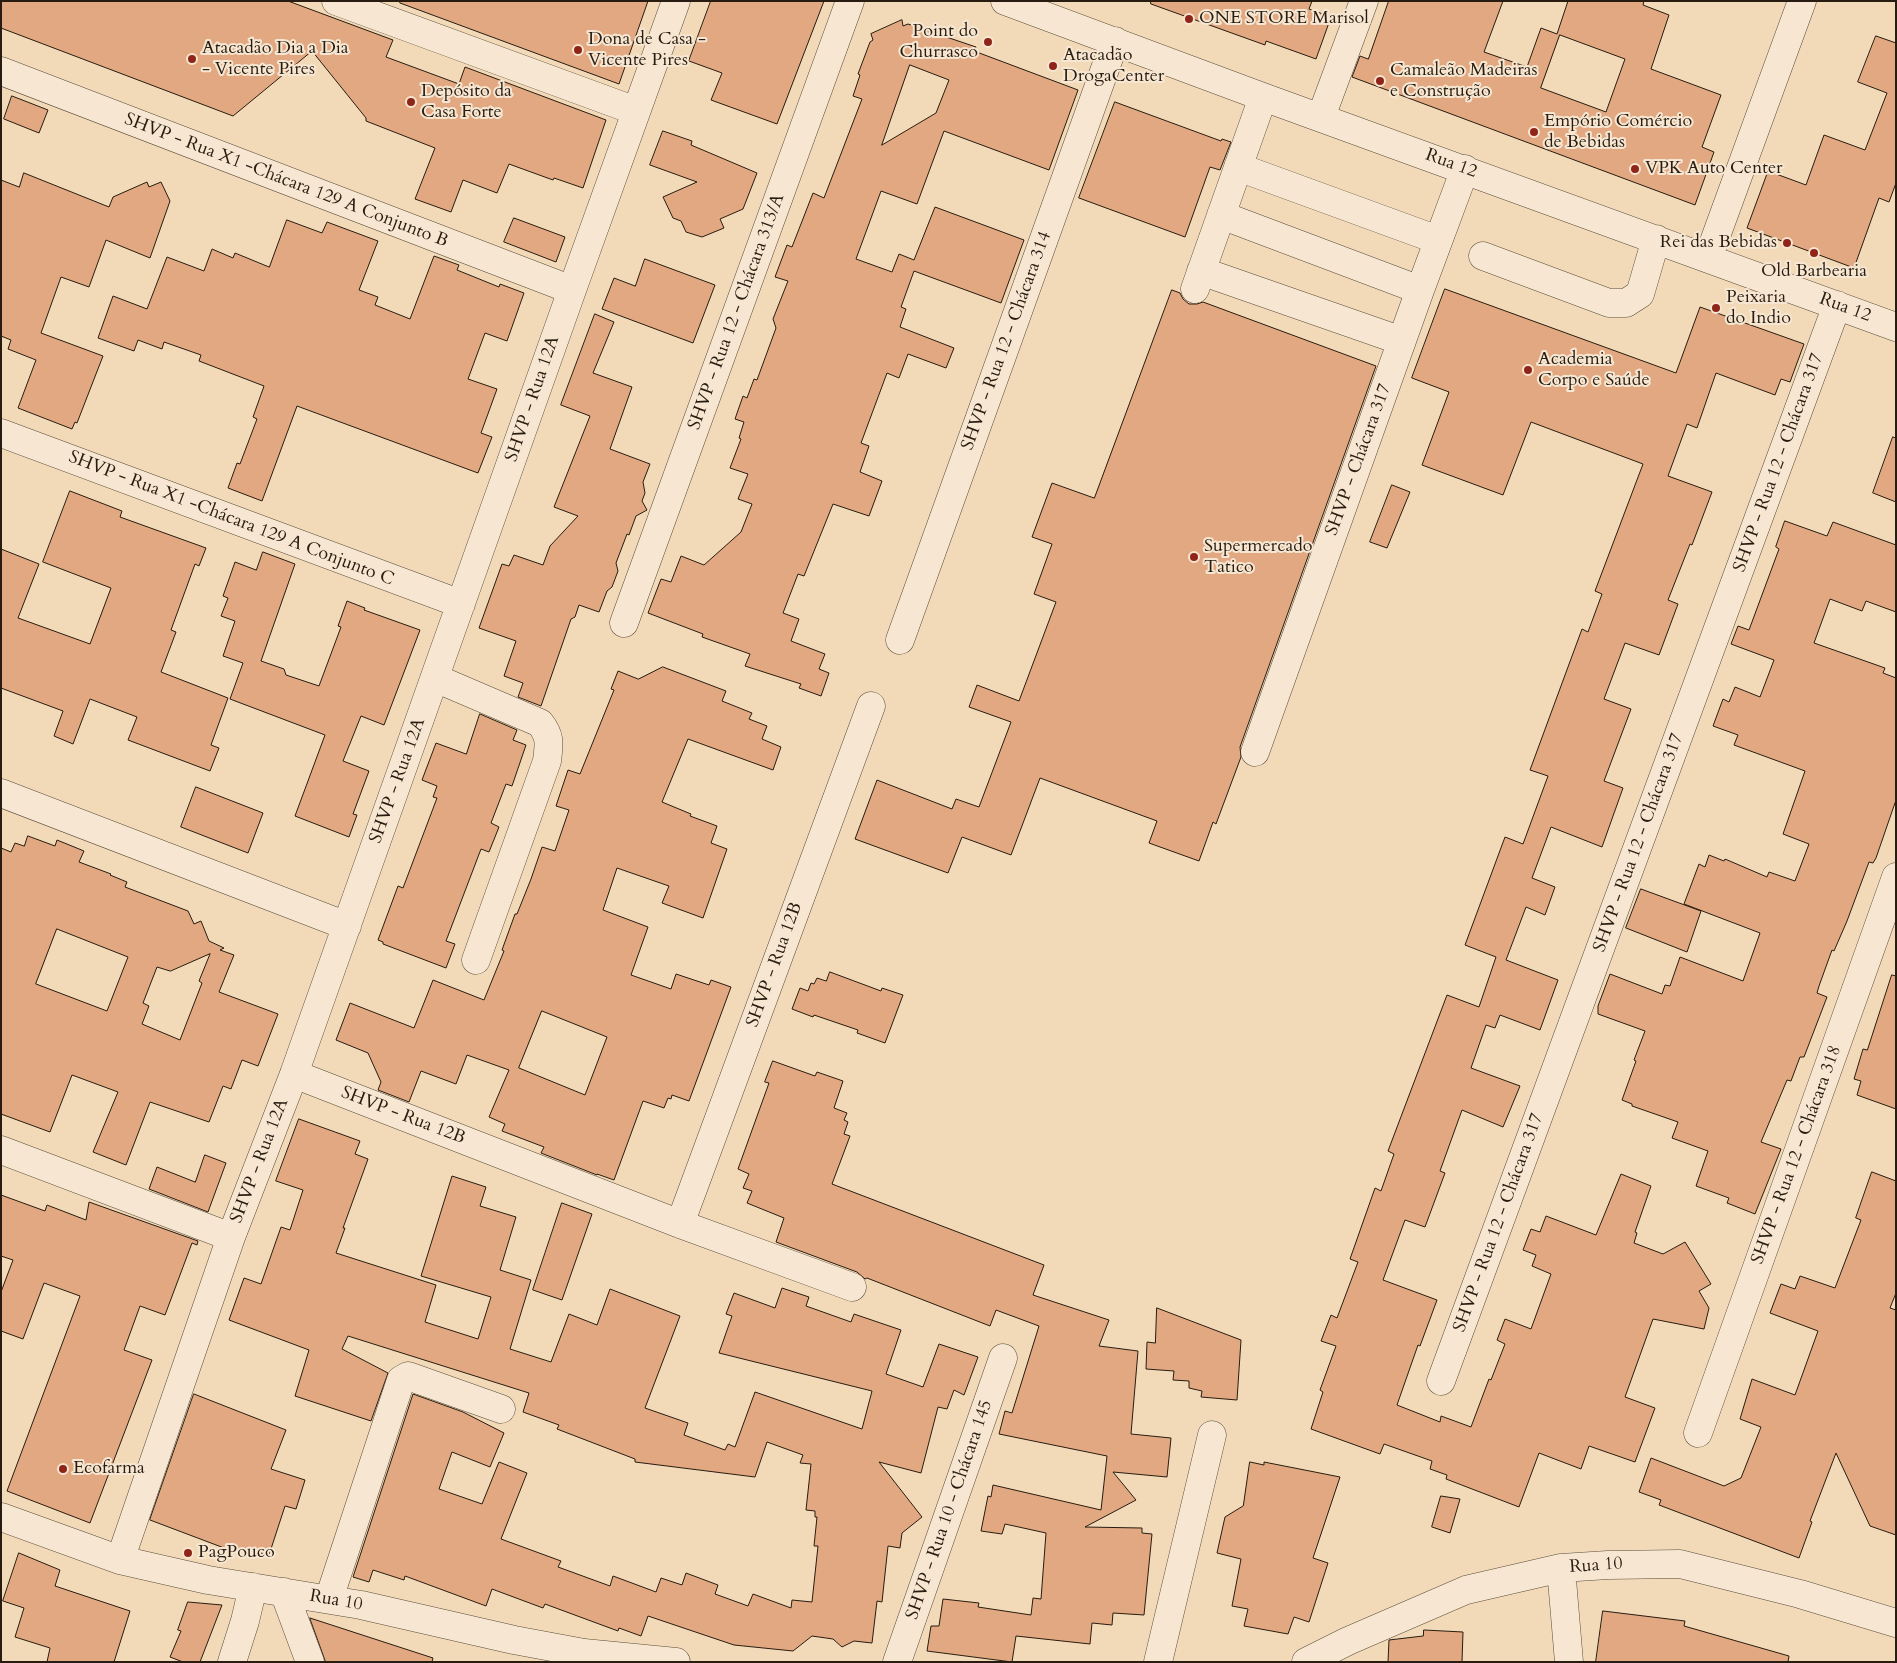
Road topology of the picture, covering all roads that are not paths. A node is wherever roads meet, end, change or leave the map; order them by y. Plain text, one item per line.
1 (336, 1) edge
2 (676, 1) edge
3 (850, 1) edge
4 (1006, 1) edge
5 (1364, 1) edge
6 (1802, 1) edge
7 (1115, 41) junction
8 (1, 71) edge
9 (1263, 97) junction
10 (636, 111) junction
11 (1321, 117) junction
12 (1238, 167) junction
13 (1465, 169) junction
14 (1221, 215) junction
15 (1656, 239) junction
16 (1438, 240) junction
17 (1483, 256) dead end
18 (1708, 258) junction
19 (572, 290) junction
20 (1420, 290) junction
21 (1837, 305) junction
22 (1896, 327) edge
23 (1402, 341) junction
24 (1, 433) edge
25 (461, 604) junction
26 (624, 623) dead end
27 (900, 640) dead end
28 (435, 678) junction
29 (871, 706) dead end
30 (1255, 752) dead end
31 (1, 793) edge
32 (1896, 876) edge
33 (347, 926) junction
34 (476, 960) dead end
35 (294, 1074) junction
36 (1, 1150) edge
37 (680, 1224) junction
38 (231, 1237) junction
39 (852, 1287) dead end
40 (1003, 1358) dead end
41 (1441, 1381) dead end
42 (501, 1409) dead end
43 (1698, 1433) dead end
44 (1212, 1434) dead end
45 (1, 1517) edge
46 (120, 1560) junction
47 (1561, 1568) junction
48 (253, 1587) junction
49 (284, 1592) junction
50 (329, 1599) junction
51 (1896, 1623) edge
52 (1349, 1651) edge
53 (589, 1657) edge
54 (232, 1662) edge
55 (310, 1662) edge
56 (676, 1662) edge
57 (897, 1662) edge
58 (1158, 1662) edge
59 (1306, 1662) edge
60 (1570, 1662) edge

1 - 10 street
2 - 10 street, SHVP - Rua 12A
3 - 26 street, SHVP - Rua 12 - Chácara 313/A
4 - 7 street, Rua 12
5 - 11 street
6 - 18 street
7 - 9 street, Rua 12
7 - 27 street, SHVP - Rua 12 - Chácara 314
8 - 19 street, SHVP - Rua X1 -Chácara 129 A Conjunto B
9 - 11 street, Rua 12
9 - 12 street
10 - 19 street, SHVP - Rua 12A
11 - 13 street, Rua 12
12 - 14 street
12 - 16 street
13 - 15 street, Rua 12
13 - 16 street, SHVP - Chácara 317
14 - 20 street
14 - 23 street
15 - 17 street
15 - 18 street, Rua 12
16 - 20 street, SHVP - Chácara 317
18 - 21 street, Rua 12
19 - 25 street, SHVP - Rua 12A
20 - 23 street, SHVP - Chácara 317
21 - 22 street, Rua 12
21 - 41 street, SHVP - Rua 12 - Chácara 317
23 - 30 street, SHVP - Chácara 317
24 - 25 street, SHVP - Rua X1 -Chácara 129 A Conjunto C
25 - 28 street, SHVP - Rua 12A
28 - 33 street, SHVP - Rua 12A
28 - 34 street
29 - 37 street, SHVP - Rua 12B
31 - 33 street
32 - 43 street, SHVP - Rua 12 - Chácara 318
33 - 35 street, SHVP - Rua 12A
35 - 37 street, SHVP - Rua 12B
35 - 38 street, SHVP - Rua 12A
36 - 38 street
37 - 39 street, SHVP - Rua 12B
38 - 46 street, SHVP - Rua 12A
40 - 57 street, SHVP - Rua 10 - Chácara 145
42 - 50 street
44 - 58 street
45 - 46 street, Rua 10
46 - 48 street, Rua 10
47 - 51 street, Rua 10
47 - 52 street, Rua 10
47 - 60 street
48 - 49 street, Rua 10
48 - 54 street
49 - 50 street, Rua 10
49 - 55 street
50 - 53 street, Rua 10
52 - 59 street, Rua 10
53 - 56 street, Rua 10

